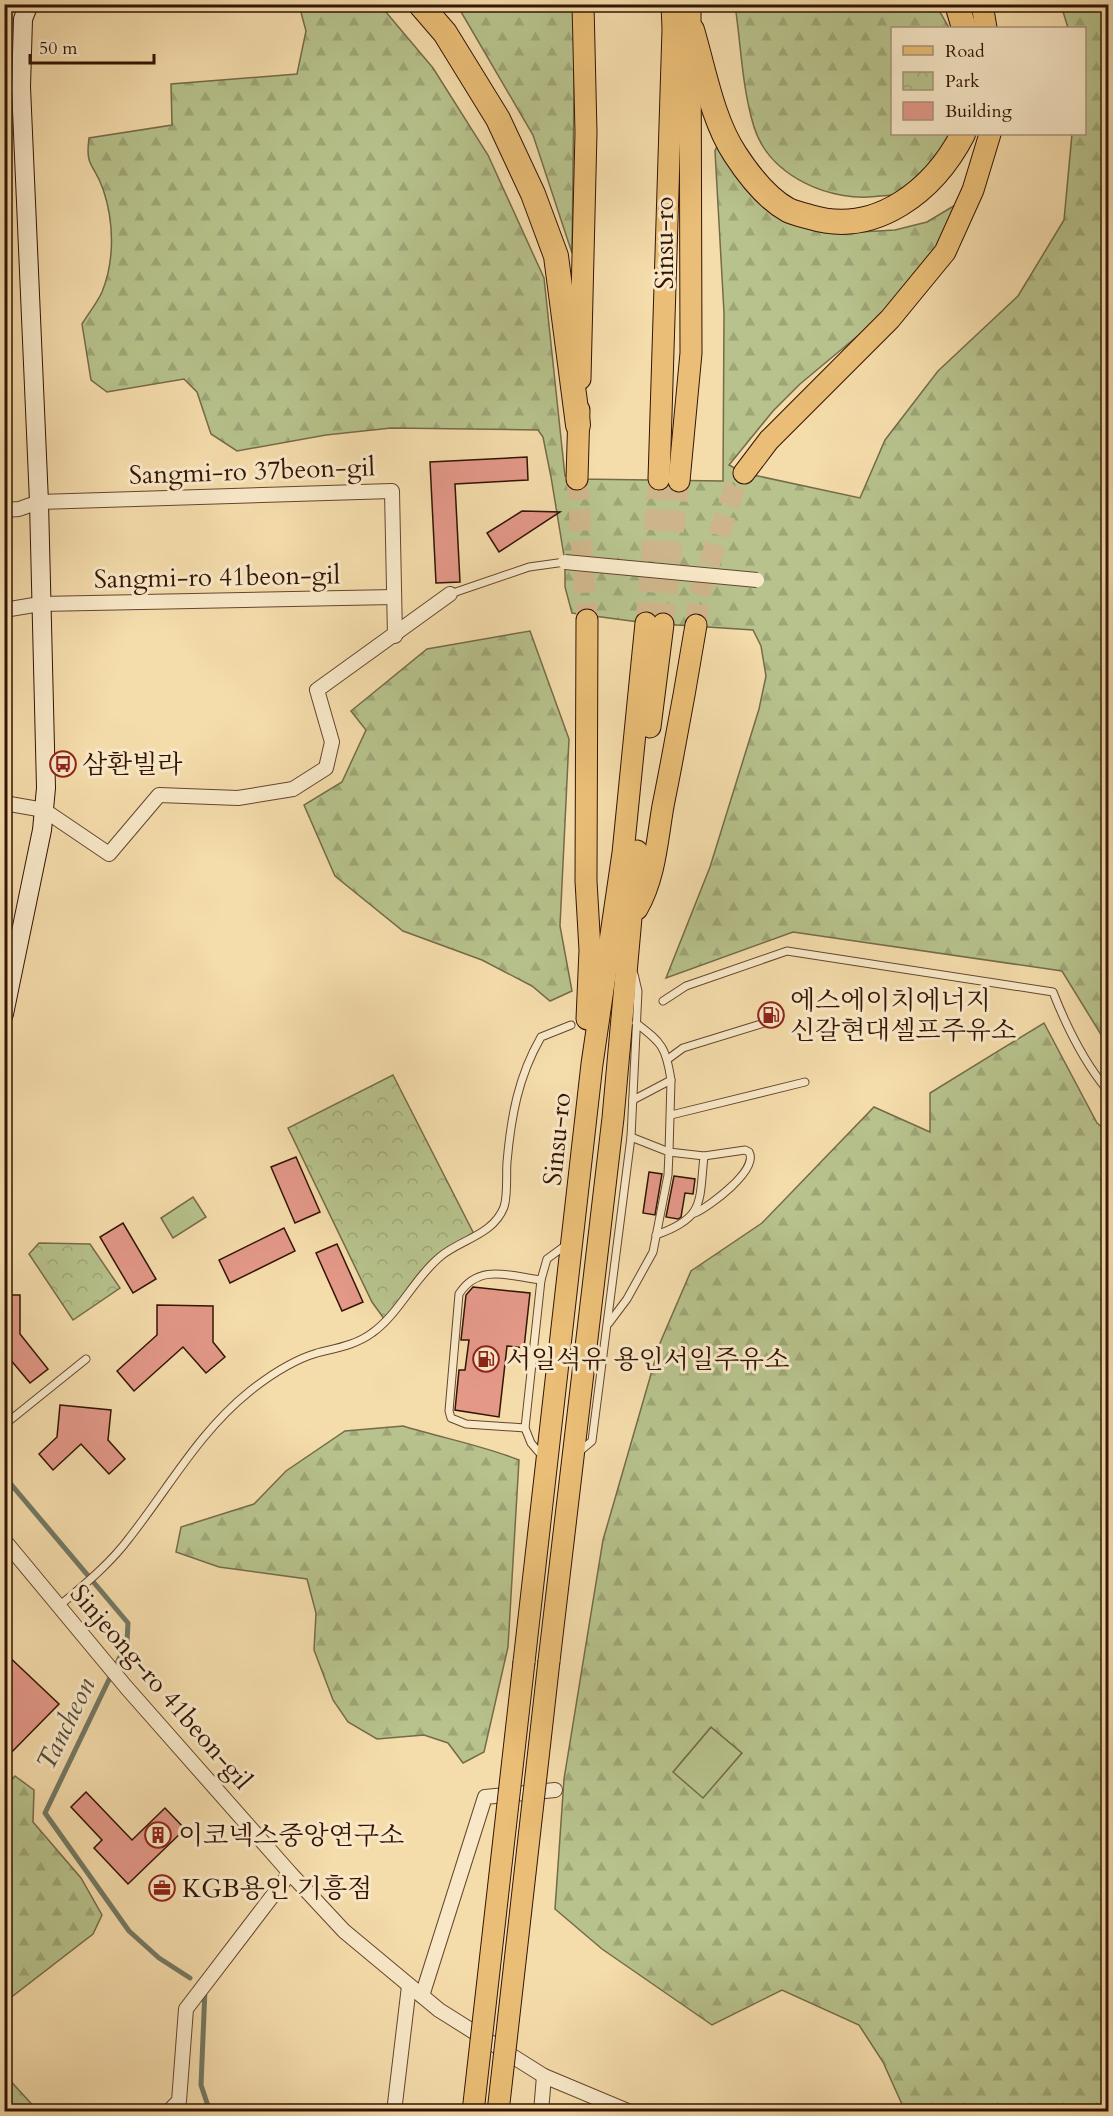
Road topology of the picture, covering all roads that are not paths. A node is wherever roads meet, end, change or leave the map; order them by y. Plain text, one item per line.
1 (29, 4) edge
2 (420, 4) edge
3 (583, 4) edge
4 (672, 4) edge
5 (690, 4) edge
6 (957, 4) edge
7 (982, 4) edge
8 (964, 27) edge
9 (986, 27) edge
10 (682, 29) junction
11 (13, 86) edge
12 (962, 135) edge
13 (990, 135) edge
14 (578, 425) junction
15 (744, 473) tunnel mouth
16 (577, 479) tunnel mouth
17 (39, 502) junction
18 (4, 510) edge
19 (566, 562) joint
20 (757, 580) dead end
21 (450, 594) joint
22 (394, 597) junction
23 (40, 604) junction
24 (4, 610) edge
25 (587, 620) tunnel mouth
26 (696, 625) tunnel mouth
27 (394, 636) junction
28 (4, 803) edge
29 (44, 810) junction
30 (628, 932) junction
31 (663, 1001) dead end
32 (4, 1014) edge
33 (636, 1023) junction
34 (764, 1023) dead end
35 (571, 1025) dead end
36 (668, 1059) junction
37 (592, 1064) junction
38 (672, 1080) junction
39 (805, 1083) dead end
40 (1108, 1091) edge
41 (633, 1100) junction
42 (671, 1115) junction
43 (631, 1137) junction
44 (669, 1152) junction
45 (704, 1156) junction
46 (695, 1213) junction
47 (656, 1235) junction
48 (573, 1240) junction
49 (541, 1280) junction
50 (607, 1325) junction
51 (86, 1359) dead end
52 (4, 1425) edge
53 (525, 1428) junction
54 (573, 1457) junction
55 (548, 1464) junction
56 (4, 1540) edge
57 (59, 1606) junction
58 (555, 1790) dead end
59 (290, 1873) junction
60 (409, 1986) junction
61 (422, 1996) junction
62 (544, 2076) junction
63 (168, 2112) edge
64 (394, 2112) edge
65 (472, 2112) edge
66 (498, 2112) edge
67 (541, 2112) edge
68 (630, 2112) edge

1 - 11 street
2 - 14 highway
3 - 14 main road
4 - 10 main road, Sinsu-ro
5 - 10 main road, Sinsu-ro
6 - 8 highway
7 - 9 main road
10 - 10 main road, Sinsu-ro
10 - 12 highway
11 - 17 street
13 - 15 main road
14 - 16 main road
17 - 18 street
17 - 22 street, Sangmi-ro 37beon-gil
17 - 23 street
19 - 20 street, bridge
19 - 21 lane
21 - 27 street
22 - 23 street, Sangmi-ro 41beon-gil
22 - 27 street, Sangmi-ro 37beon-gil
23 - 24 street, Sangmi-ro 41beon-gil
23 - 29 street
25 - 37 main road
26 - 30 main road
27 - 29 street
28 - 29 street
29 - 32 street
30 - 33 lane
30 - 37 main road, Sinsu-ro
30 - 54 main road, Sinsu-ro
31 - 40 lane
33 - 36 lane
33 - 41 lane
34 - 36 lane
35 - 57 lane
36 - 38 lane
37 - 48 main road, Sinsu-ro
38 - 41 lane
38 - 42 lane
39 - 42 lane
41 - 43 lane
42 - 44 lane
43 - 44 lane
43 - 50 lane
44 - 45 lane
44 - 47 lane
45 - 46 lane
45 - 46 lane
46 - 47 lane
47 - 50 lane
48 - 49 lane
48 - 55 main road, Sinsu-ro
49 - 53 lane
49 - 53 lane
50 - 54 lane
51 - 52 lane
53 - 55 lane
54 - 66 main road, Sinsu-ro, bridge
55 - 65 main road, Sinsu-ro, bridge
56 - 57 street, Sinjeong-ro 41beon-gil
57 - 59 street, Sinjeong-ro 41beon-gil
58 - 61 street
59 - 60 street, Sinjeong-ro 41beon-gil
59 - 63 street
60 - 61 street, Sinjeong-ro 41beon-gil
60 - 64 street
61 - 62 street, Sinjeong-ro 41beon-gil
62 - 67 street
62 - 68 street, Sinjeong-ro 41beon-gil

